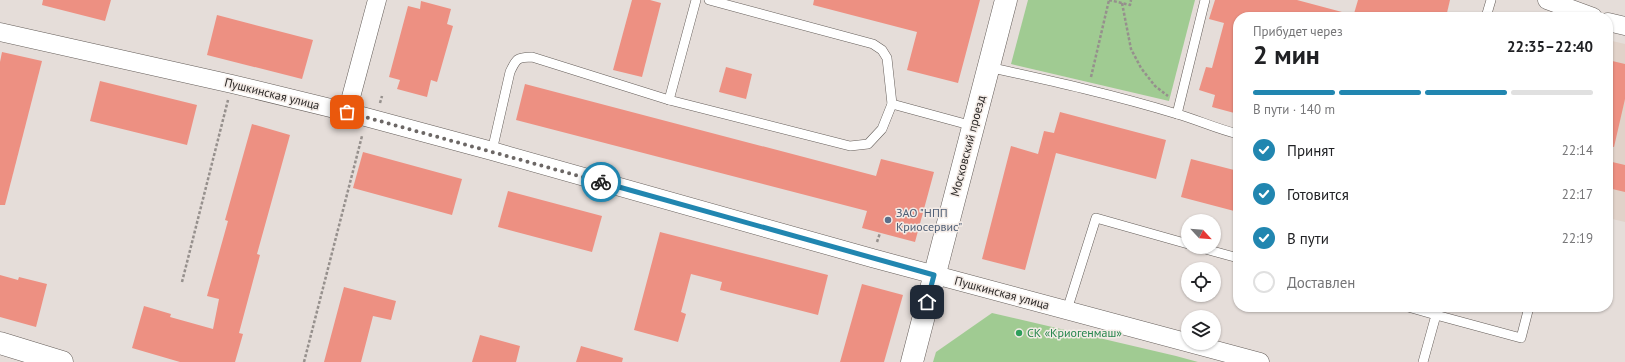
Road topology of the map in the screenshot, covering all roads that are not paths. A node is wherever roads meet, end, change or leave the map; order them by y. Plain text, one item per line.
1 (377, 0) edge
2 (696, 0) edge
3 (709, 0) edge
4 (1006, 0) edge
5 (1205, 0) edge
6 (1491, 0) edge
7 (1547, 0) edge
8 (1487, 12) edge
9 (1579, 12) edge
10 (1613, 23) edge
11 (1625, 26) edge
12 (0, 32) edge
13 (988, 67) junction
14 (669, 100) junction
15 (892, 104) junction
16 (347, 112) junction
17 (1177, 114) junction
18 (973, 126) junction
19 (1233, 133) edge
20 (492, 151) junction
21 (1181, 242) edge
22 (1221, 253) edge
23 (1233, 257) edge
24 (934, 275) junction
25 (1067, 310) junction
26 (1426, 312) edge
27 (1528, 312) edge
28 (1436, 315) junction
29 (0, 343) edge
30 (62, 362) edge
31 (912, 362) edge
32 (1260, 362) edge
33 (1423, 362) edge

1 - 16 street
2 - 14 lane
3 - 15 lane
4 - 13 street, Московский проезд
5 - 17 lane
6 - 8 lane
7 - 9 street
10 - 11 street
12 - 16 street, Пушкинская улица
13 - 17 lane
13 - 18 street, Московский проезд
14 - 15 lane
14 - 20 lane
15 - 18 lane
16 - 20 street, Пушкинская улица
17 - 19 lane
18 - 24 street, Московский проезд
20 - 24 street, Пушкинская улица
21 - 25 lane
22 - 23 lane
24 - 25 street, Пушкинская улица
24 - 31 street, Московский проезд
25 - 32 street, Пушкинская улица
26 - 28 lane
27 - 28 lane
28 - 33 lane
29 - 30 street

